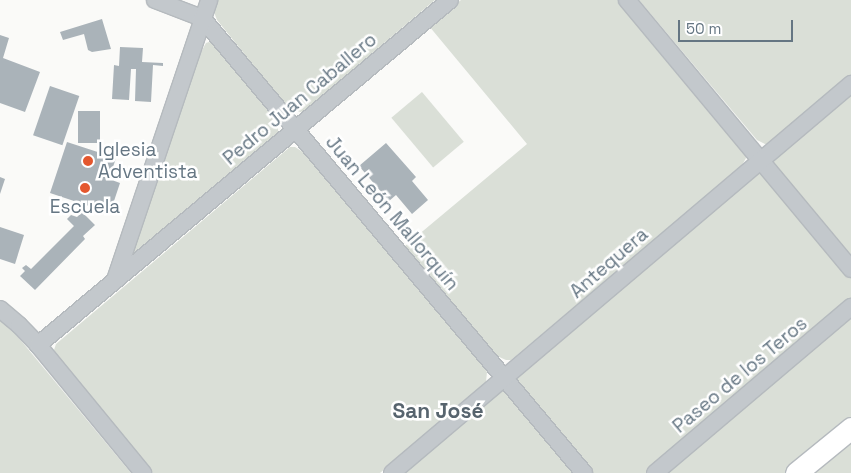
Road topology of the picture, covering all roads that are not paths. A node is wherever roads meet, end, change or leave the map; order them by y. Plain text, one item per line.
1 (155, 0) edge
2 (208, 0) edge
3 (450, 0) edge
4 (627, 0) edge
5 (202, 18) junction
6 (851, 84) edge
7 (296, 129) junction
8 (760, 160) junction
9 (851, 269) edge
10 (116, 280) junction
11 (851, 307) edge
12 (0, 309) edge
13 (38, 345) junction
14 (505, 378) junction
15 (851, 428) edge
16 (143, 473) edge
17 (392, 473) edge
18 (584, 473) edge
19 (655, 473) edge
20 (796, 473) edge

1 - 5 street, Juan León Mallorquín
2 - 5 street
3 - 7 street, Pedro Juan Caballero
4 - 8 street
5 - 7 street, Juan León Mallorquín
5 - 10 street
6 - 8 street, Antequera
7 - 10 street, Pedro Juan Caballero
7 - 14 street, Juan León Mallorquín
8 - 9 street
8 - 14 street, Antequera
10 - 13 street, Pedro Juan Caballero
11 - 19 street, Paseo de los Teros
12 - 13 street
13 - 16 street
14 - 17 street, Antequera
14 - 18 street, Juan León Mallorquín
15 - 20 main road

